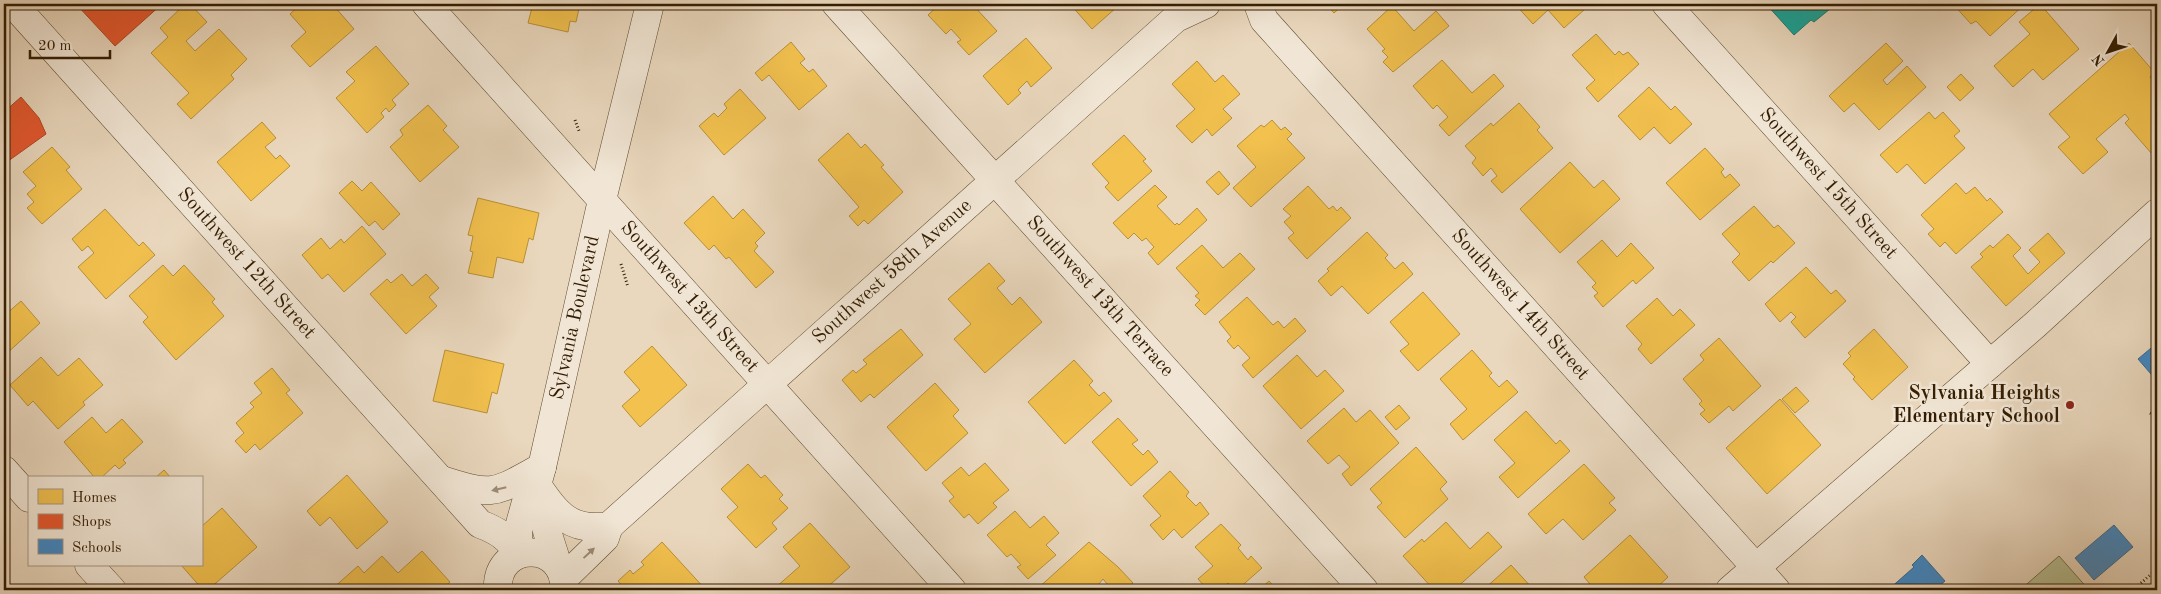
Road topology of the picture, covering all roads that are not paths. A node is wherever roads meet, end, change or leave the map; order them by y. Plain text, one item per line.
1 (13, 4) edge
2 (426, 4) edge
3 (650, 4) edge
4 (836, 4) edge
5 (1206, 4) edge
6 (1237, 4) edge
7 (1666, 4) edge
8 (1180, 11) edge
9 (1261, 12) edge
10 (996, 180) junction
11 (602, 200) junction
12 (2157, 213) edge
13 (1990, 364) junction
14 (767, 385) junction
15 (4, 470) edge
16 (540, 476) junction
17 (440, 479) junction
18 (28, 497) edge
19 (609, 526) junction
20 (91, 566) edge
21 (1755, 567) junction
22 (506, 571) edge
23 (562, 578) edge
24 (112, 590) edge
25 (952, 590) edge
26 (1364, 590) edge
27 (1730, 590) edge
28 (1776, 590) edge

1 - 17 street, Southwest 12th Street
2 - 11 street, Southwest 13th Street
3 - 11 street, Sylvania Boulevard
4 - 10 street, Southwest 13th Terrace
5 - 8 street, Southwest 58th Avenue
6 - 9 street, Southwest 14th Street
7 - 13 street, Southwest 15th Street
8 - 10 street, Southwest 58th Avenue
9 - 21 street, Southwest 14th Street
10 - 14 street, Southwest 58th Avenue
10 - 26 street, Southwest 13th Terrace
11 - 14 street, Southwest 13th Street
11 - 16 street, Sylvania Boulevard
12 - 13 street
13 - 21 street
14 - 19 street, Southwest 58th Avenue
14 - 25 street, Southwest 13th Street
15 - 18 street
16 -> 17 street
16 - 19 street
16 - 22 street, Sylvania Boulevard
16 - 23 street, Sylvania Boulevard
17 - 22 street, Southwest 12th Street
23 -> 19 street, Southwest 58th Avenue
20 - 24 street
21 - 27 street
21 - 28 street, Southwest 14th Street
22 - 23 street

